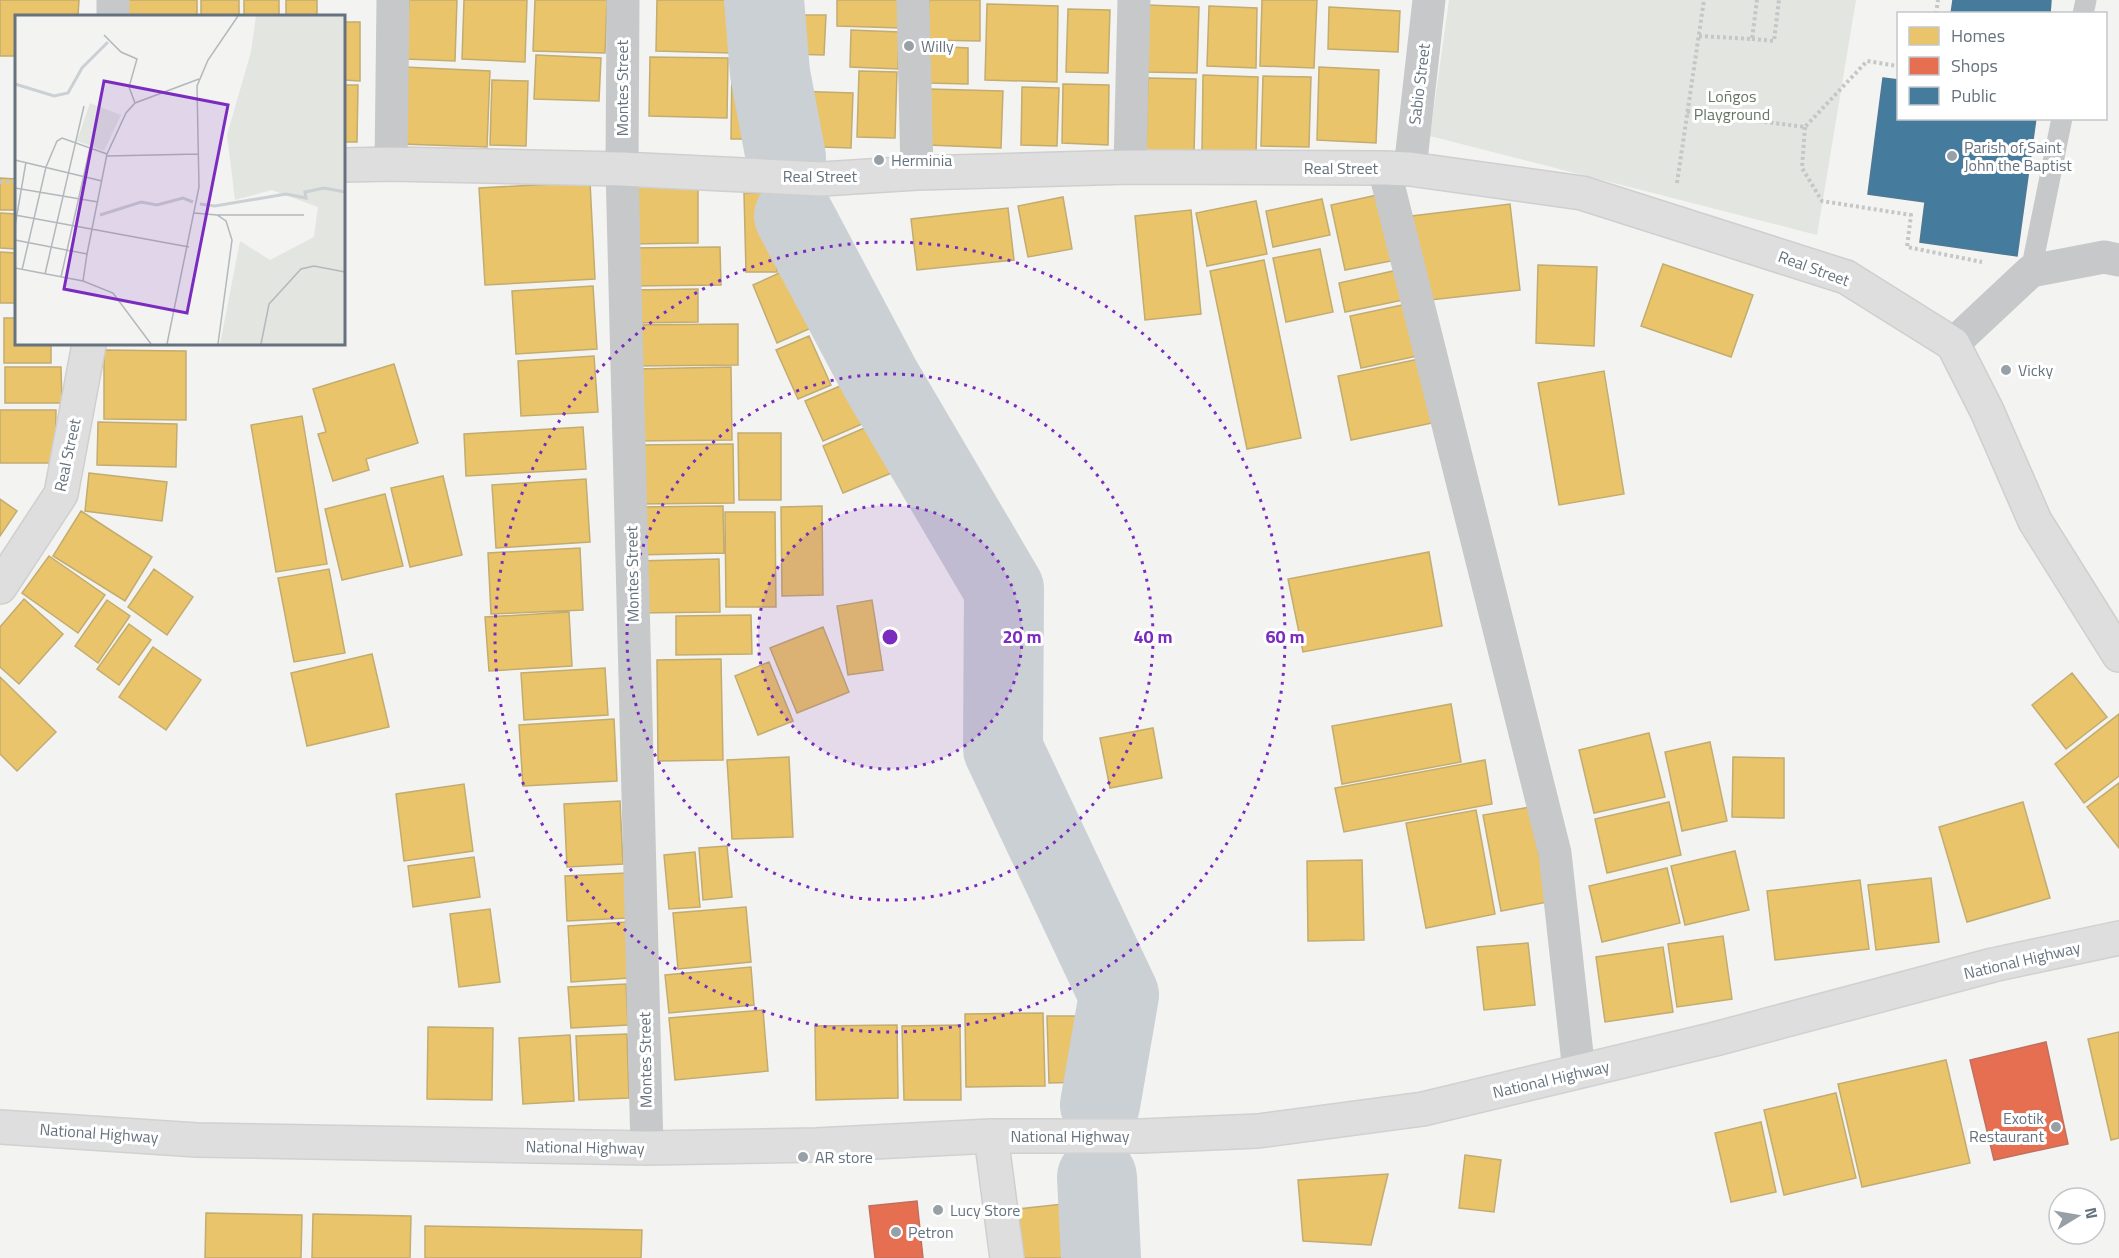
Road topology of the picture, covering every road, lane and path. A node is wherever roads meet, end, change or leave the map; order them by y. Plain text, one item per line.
1 (393, 0) edge
2 (623, 0) edge
3 (913, 0) edge
4 (1134, 0) edge
5 (1429, 0) edge
6 (1704, 0) edge
7 (1757, 0) edge
8 (1779, 0) edge
9 (1699, 36) junction
10 (1752, 39) junction
11 (1897, 66) edge
12 (1687, 112) junction
13 (2062, 120) edge
14 (1805, 128) junction
15 (390, 164) junction
16 (345, 165) edge
17 (1130, 168) junction
18 (1397, 168) junction
19 (622, 170) junction
20 (917, 173) junction
21 (15, 181) edge
22 (0, 182) edge
23 (1665, 183) dead end
24 (1677, 185) junction
25 (1671, 221) junction
26 (2119, 260) edge
27 (2031, 271) junction
28 (1953, 344) junction
29 (88, 345) edge
30 (0, 587) edge
31 (2119, 655) edge
32 (2119, 938) edge
33 (1579, 1072) junction
34 (0, 1127) edge
35 (991, 1136) junction
36 (647, 1148) junction
37 (1007, 1258) edge

1 - 15 street
2 - 19 street, Montes Street
3 - 20 street
4 - 17 street
5 - 18 street, Sabio Street
6 - 9 path
7 - 10 path
8 - 10 path
9 - 10 path
9 - 12 path
11 - 14 path
12 - 14 path
12 - 24 path
13 - 27 lane
14 - 27 path
15 - 16 street, Real Street
15 - 19 street, Real Street
17 - 18 street, Real Street
17 - 20 street, Real Street
18 - 25 street, Real Street
18 - 33 street
19 - 20 street, Real Street
19 - 36 street, Montes Street
21 - 22 path
23 - 24 path
24 - 25 path
25 - 28 street, Real Street
26 - 27 street
27 - 28 street
28 - 31 street
29 - 30 street, Real Street
32 - 33 street, National Highway
33 - 35 street, National Highway
34 - 36 street, National Highway
35 - 36 street, National Highway
35 - 37 street

